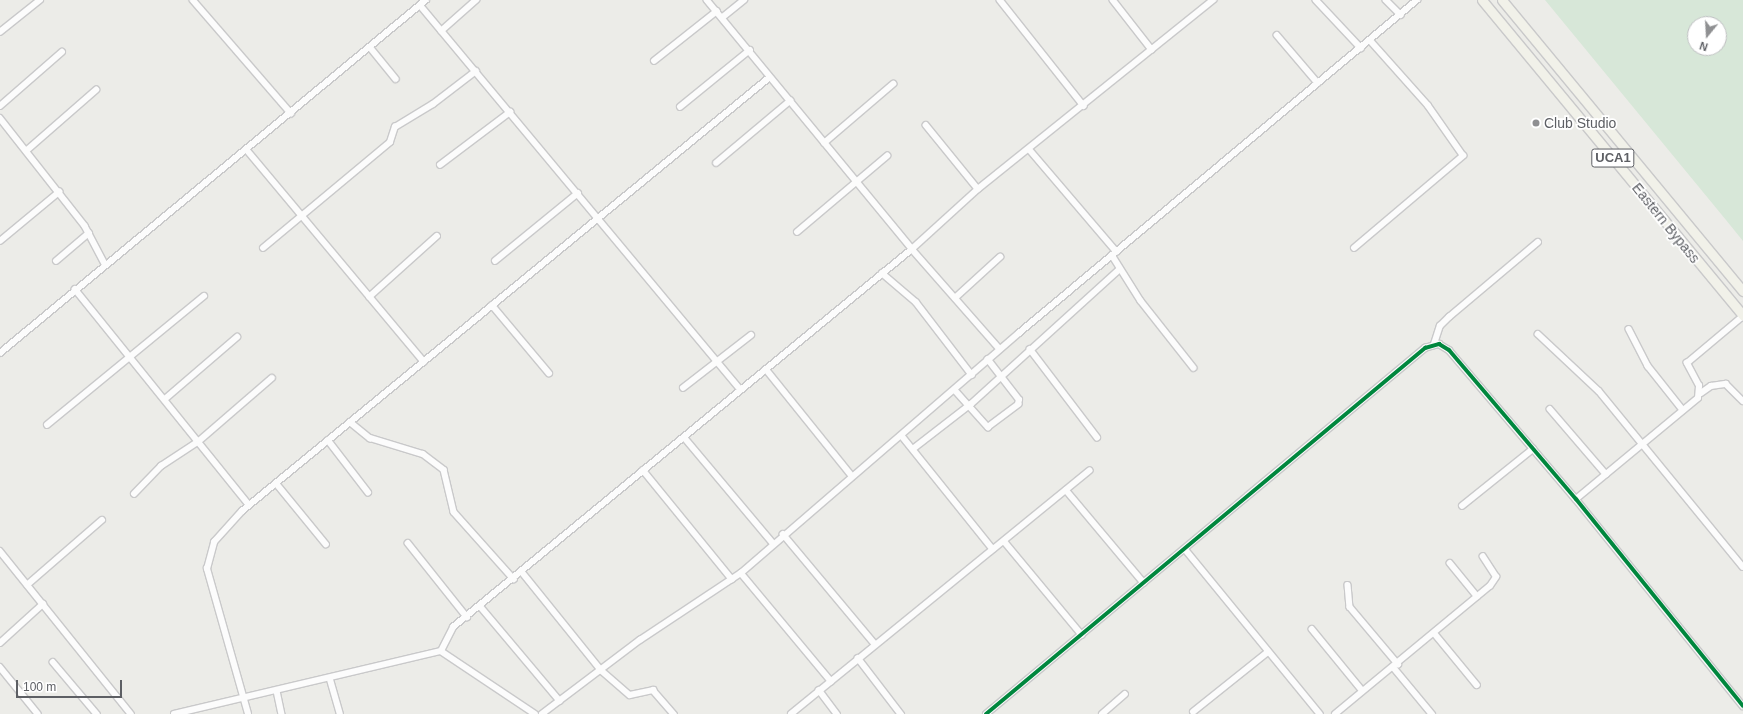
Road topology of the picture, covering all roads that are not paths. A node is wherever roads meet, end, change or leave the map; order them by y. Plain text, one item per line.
1 (40, 0) edge
2 (193, 0) edge
3 (426, 0) edge
4 (476, 0) edge
5 (707, 0) edge
6 (744, 0) edge
7 (1000, 0) edge
8 (1113, 0) edge
9 (1213, 0) edge
10 (1316, 0) edge
11 (1386, 0) edge
12 (1417, 0) edge
13 (1482, 0) edge
14 (1502, 0) edge
15 (420, 5) junction
16 (717, 11) junction
17 (1401, 15) junction
18 (723, 17) junction
19 (441, 31) junction
20 (0, 32) edge
21 (1277, 36) dead end
22 (1370, 42) junction
23 (370, 47) junction
24 (1361, 48) junction
25 (750, 50) junction
26 (1152, 50) junction
27 (62, 52) dead end
28 (654, 61) dead end
29 (476, 71) junction
30 (770, 77) junction
31 (396, 79) dead end
32 (1318, 83) junction
33 (893, 84) dead end
34 (96, 90) dead end
35 (790, 101) junction
36 (0, 106) edge
37 (680, 106) dead end
38 (1084, 106) junction
39 (510, 112) junction
40 (291, 113) junction
41 (0, 118) edge
42 (926, 125) dead end
43 (824, 143) junction
44 (1029, 149) junction
45 (247, 150) junction
46 (26, 151) junction
47 (887, 156) dead end
48 (716, 163) dead end
49 (440, 166) dead end
50 (856, 183) junction
51 (978, 189) junction
52 (59, 192) junction
53 (578, 193) junction
54 (303, 214) junction
55 (598, 217) junction
56 (797, 232) dead end
57 (89, 233) junction
58 (437, 236) dead end
59 (0, 241) edge
60 (1538, 242) dead end
61 (263, 248) dead end
62 (1354, 248) dead end
63 (912, 249) junction
64 (1114, 254) junction
65 (1000, 257) dead end
66 (1716, 258) junction
67 (56, 261) dead end
68 (495, 261) dead end
69 (105, 264) junction
70 (1703, 268) junction
71 (1119, 270) junction
72 (882, 273) junction
73 (75, 289) junction
74 (1743, 291) edge
75 (204, 296) dead end
76 (369, 297) junction
77 (955, 298) junction
78 (492, 305) junction
79 (1743, 316) edge
80 (1629, 329) dead end
81 (1538, 334) dead end
82 (752, 335) dead end
83 (237, 337) dead end
84 (1434, 344) junction
85 (1000, 349) junction
86 (1030, 349) junction
87 (0, 352) edge
88 (130, 357) junction
89 (988, 360) junction
90 (717, 361) junction
91 (424, 362) junction
92 (1194, 368) dead end
93 (766, 370) junction
94 (549, 373) dead end
95 (972, 375) junction
96 (1001, 376) junction
97 (272, 378) dead end
98 (683, 388) dead end
99 (741, 390) junction
100 (955, 390) junction
101 (1701, 393) junction
102 (165, 399) junction
103 (1743, 401) edge
104 (968, 406) junction
105 (1550, 409) dead end
106 (1683, 410) junction
107 (350, 422) junction
108 (47, 425) dead end
109 (902, 436) junction
110 (684, 437) junction
111 (1097, 437) dead end
112 (328, 440) junction
113 (199, 441) junction
114 (1641, 444) junction
115 (913, 449) junction
116 (1533, 449) junction
117 (643, 470) junction
118 (1089, 471) dead end
119 (1606, 474) junction
120 (852, 476) junction
121 (276, 483) junction
122 (1066, 490) junction
123 (368, 492) dead end
124 (134, 494) dead end
125 (1576, 499) junction
126 (249, 505) junction
127 (1462, 506) dead end
128 (102, 520) dead end
129 (783, 534) junction
130 (1004, 541) junction
131 (772, 542) junction
132 (408, 543) dead end
133 (326, 544) dead end
134 (993, 549) junction
135 (1185, 549) junction
136 (0, 552) edge
137 (1483, 557) dead end
138 (1450, 563) dead end
139 (1743, 567) edge
140 (522, 572) junction
141 (740, 573) junction
142 (514, 579) junction
143 (732, 579) junction
144 (1144, 583) junction
145 (27, 584) junction
146 (1348, 585) dead end
147 (1477, 596) junction
148 (43, 604) junction
149 (480, 606) junction
150 (467, 617) junction
151 (1312, 629) dead end
152 (1435, 634) junction
153 (1082, 635) junction
154 (0, 643) edge
155 (875, 644) junction
156 (441, 651) junction
157 (1268, 652) junction
158 (858, 658) junction
159 (53, 662) dead end
160 (1396, 666) junction
161 (0, 667) edge
162 (601, 670) junction
163 (330, 678) junction
164 (831, 681) junction
165 (1477, 685) dead end
166 (820, 690) junction
167 (1362, 690) junction
168 (277, 691) junction
169 (1125, 694) dead end
170 (244, 698) junction
171 (560, 701) junction
172 (1743, 706) edge
173 (1193, 712) dead end
174 (38, 714) edge
175 (97, 714) edge
176 (131, 714) edge
177 (174, 714) edge
178 (248, 714) edge
179 (282, 714) edge
180 (340, 714) edge
181 (535, 714) edge
182 (542, 714) edge
183 (674, 714) edge
184 (791, 714) edge
185 (836, 714) edge
186 (901, 714) edge
187 (986, 714) edge
188 (1102, 714) edge
189 (1320, 714) edge
190 (1335, 714) edge
191 (1432, 714) edge

1 - 20 street
2 - 40 street
3 - 15 street
4 - 19 street
5 - 16 street
6 - 18 street
7 - 38 street
8 - 26 street
9 - 26 street
10 - 24 street
11 - 17 street
12 - 17 street
13 - 70 main road, Eastern Bypass / UCA1
14 - 66 main road, Eastern Bypass / UCA1
15 - 19 street
15 - 23 street
16 - 18 street
16 - 28 street
17 - 22 street
18 - 25 street
19 - 29 street
21 - 32 street
22 - 24 street
22 - 62 street
23 - 31 street
23 - 40 street
24 - 32 street
25 - 30 street
25 - 37 street
26 - 38 street
27 - 36 street
29 - 39 street
29 - 54 street
30 - 35 street
30 - 55 street
32 - 64 street
33 - 43 street
34 - 46 street
35 - 43 street
35 - 48 street
38 - 44 street
39 - 49 street
39 - 53 street
40 - 45 street
41 - 46 street
42 - 51 street
43 - 50 street
44 - 51 street
44 - 64 street
45 - 54 street
45 - 69 street
46 - 52 street
47 - 50 street
50 - 56 street
50 - 63 street
51 - 63 street
52 - 57 street
52 - 59 street
53 - 55 street
53 - 68 street
54 - 61 street
54 - 76 street
55 - 78 street
55 - 90 street
57 - 67 street
57 - 69 street
58 - 76 street
60 - 84 street
63 - 72 street
63 - 77 street
64 - 71 street
64 - 85 street
65 - 77 street
66 - 70 main road
66 - 74 main road, Eastern Bypass / UCA1
69 - 73 street
70 - 79 main road, Eastern Bypass / UCA1
71 - 86 street
71 - 92 street
72 - 93 street
72 - 95 street
73 - 87 street
73 - 88 street
75 - 88 street
76 - 91 street
77 - 85 street
78 - 91 street
78 - 94 street
79 - 101 street
80 - 106 street
81 - 114 street
82 - 90 street
83 - 102 street
84 - 116 street
84 - 135 street
85 - 89 street
86 - 96 street
86 - 111 street
88 - 102 street
88 - 108 street
89 - 95 street
89 - 96 street
90 - 98 street
90 - 99 street
91 - 107 street
93 - 99 street
93 - 120 street
95 - 100 street
96 - 104 street
96 - 104 street
97 - 113 street
99 - 110 street
100 - 104 street
100 - 109 street
101 - 103 street
101 - 106 street
102 - 113 street
104 - 115 street
105 - 119 street
106 - 114 street
107 - 112 street
107 - 142 street
109 - 115 street
109 - 120 street
110 - 117 street
110 - 131 street
112 - 121 street
112 - 123 street
113 - 124 street
113 - 126 street
114 - 119 street
114 - 139 street
115 - 134 street
116 - 125 street
116 - 127 street
117 - 140 street
117 - 143 street
118 - 122 street
119 - 125 street
120 - 129 street
121 - 126 street
121 - 133 street
122 - 130 street
122 - 144 street
125 - 172 street
126 - 170 street
128 - 145 street
129 - 131 street
129 - 155 street
130 - 134 street
130 - 153 street
131 - 141 street
132 - 150 street
134 - 155 street
135 - 144 street
135 - 157 street
136 - 145 street
137 - 147 street
138 - 147 street
140 - 142 street
140 - 162 street
141 - 143 street
141 - 164 street
142 - 149 street
143 - 162 street
144 - 153 street
145 - 148 street
146 - 160 street
147 - 152 street
148 - 154 street
148 - 176 street
149 - 150 street
149 - 171 street
150 - 156 street
151 - 167 street
152 - 160 street
152 - 165 street
153 - 187 street
155 - 158 street
156 - 163 street
156 - 181 street
157 - 173 street
157 - 189 street
158 - 164 street
158 - 186 street
159 - 175 street
160 - 167 street
160 - 191 street
161 - 174 street
162 - 171 street
162 - 183 street
163 - 168 street
163 - 180 street
164 - 166 street
166 - 184 street
166 - 185 street
167 - 190 street
168 - 170 street
168 - 179 street
169 - 188 street
170 - 177 street
170 - 178 street
171 - 182 street

